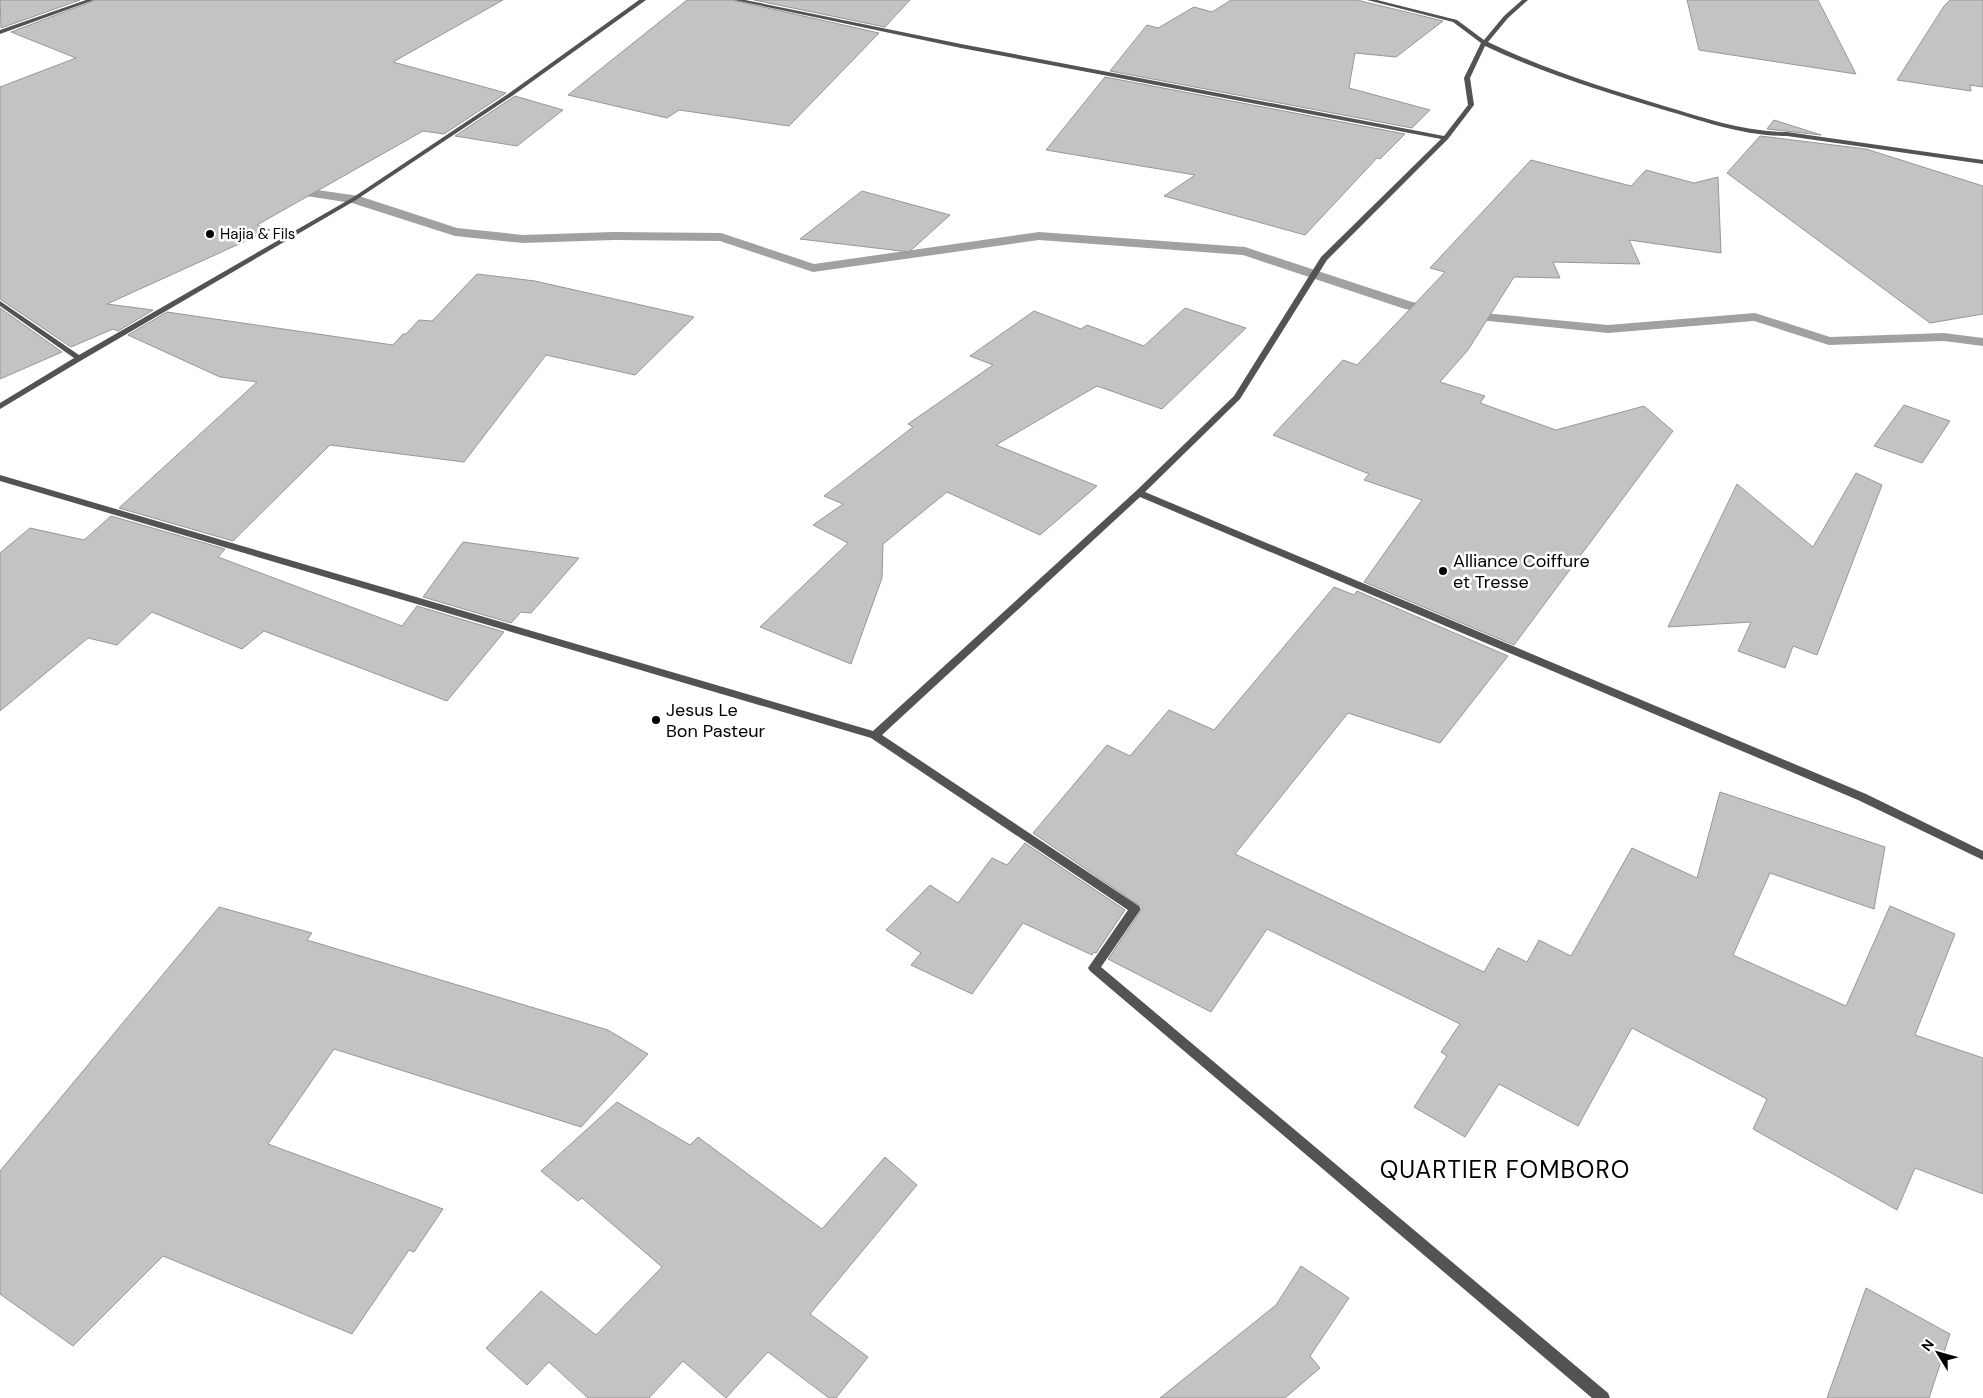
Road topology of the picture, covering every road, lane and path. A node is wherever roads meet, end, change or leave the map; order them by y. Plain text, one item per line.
1 (92, 0) edge
2 (643, 0) edge
3 (737, 0) edge
4 (1370, 0) edge
5 (1525, 0) edge
6 (0, 32) edge
7 (1484, 43) junction
8 (1446, 138) junction
9 (1983, 162) edge
10 (0, 303) edge
11 (79, 358) junction
12 (0, 407) edge
13 (0, 478) edge
14 (1139, 493) junction
15 (875, 735) junction
16 (1983, 856) edge
17 (1601, 1396) edge

1 - 6 street
2 - 11 street
3 - 8 street
4 - 7 street
5 - 7 street
7 - 8 street
7 - 9 street
8 - 14 street
10 - 11 street
11 - 12 street
13 - 15 street
14 - 15 street
14 - 16 street
15 - 17 street

